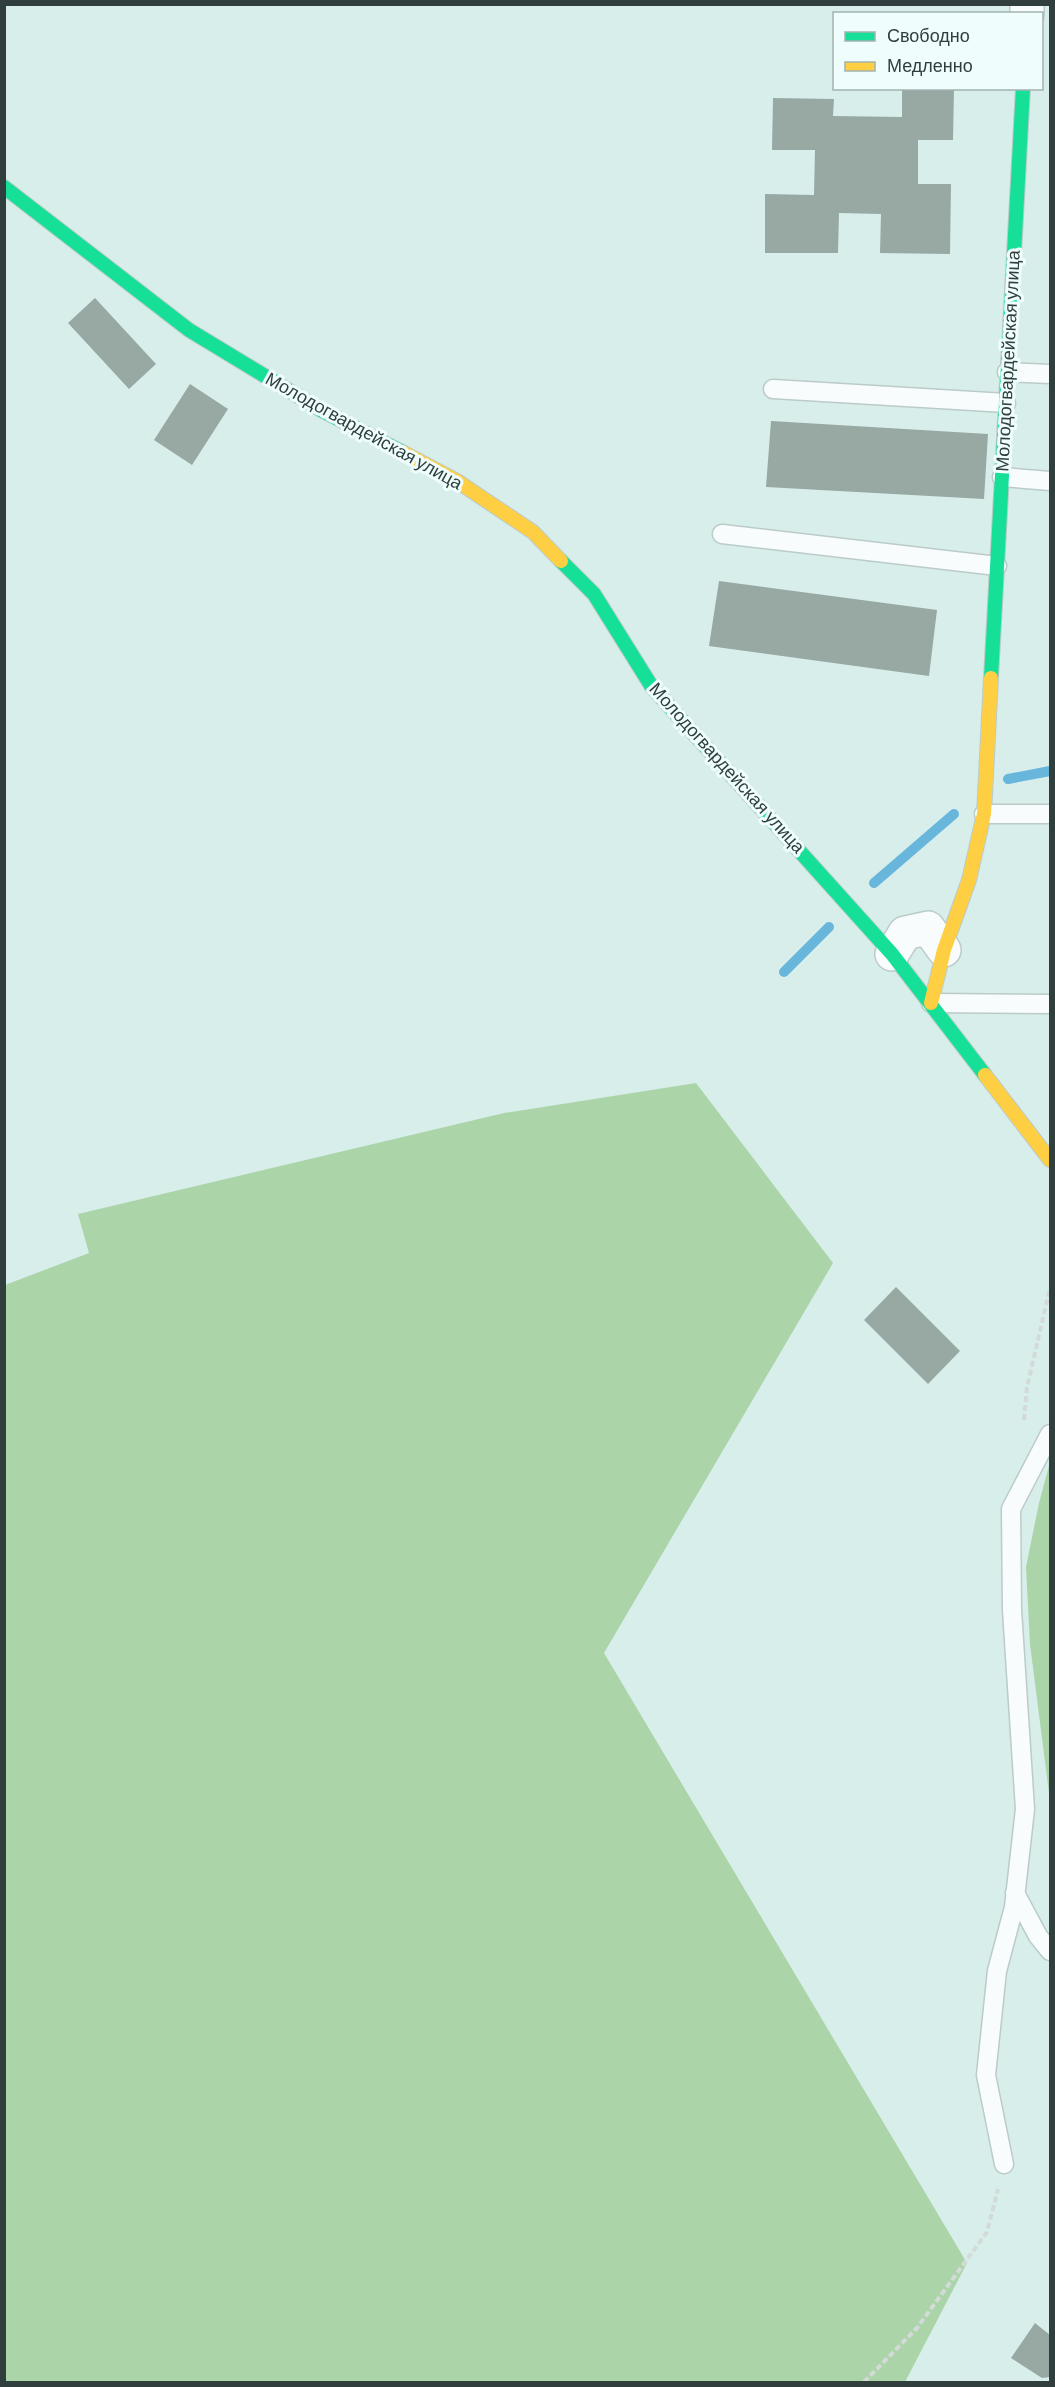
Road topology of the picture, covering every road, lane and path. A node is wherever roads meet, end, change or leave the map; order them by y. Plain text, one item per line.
1 (1023, 90) edge
2 (4, 186) edge
3 (1007, 372) junction
4 (1050, 374) edge
5 (773, 389) dead end
6 (1006, 403) junction
7 (1002, 477) junction
8 (1050, 481) edge
9 (722, 534) dead end
10 (997, 566) junction
11 (984, 814) junction
12 (1050, 814) edge
13 (944, 950) junction
14 (892, 954) junction
15 (931, 1003) junction
16 (1050, 1004) edge
17 (1050, 1160) edge
18 (1050, 1288) edge
19 (1023, 1430) dead end
20 (1050, 1434) edge
21 (1015, 1893) junction
22 (1050, 1951) edge
23 (1004, 2164) joint
24 (864, 2382) edge

1 - 3 street, Молодогвардейская улица
2 - 14 street, Молодогвардейская улица
3 - 4 lane
3 - 6 street, Молодогвардейская улица
5 - 6 lane
6 - 7 street, Молодогвардейская улица
7 - 8 lane
7 - 10 street, Молодогвардейская улица
9 - 10 lane
10 - 11 street, Молодогвардейская улица
11 - 12 lane
11 - 13 street, Молодогвардейская улица
13 - 14 street
13 - 15 street, Молодогвардейская улица
14 - 15 street, Молодогвардейская улица
15 - 16 lane
15 - 17 street, Молодогвардейская улица
18 - 19 path
20 - 21 lane
21 - 22 lane
21 - 23 lane
23 - 24 path

